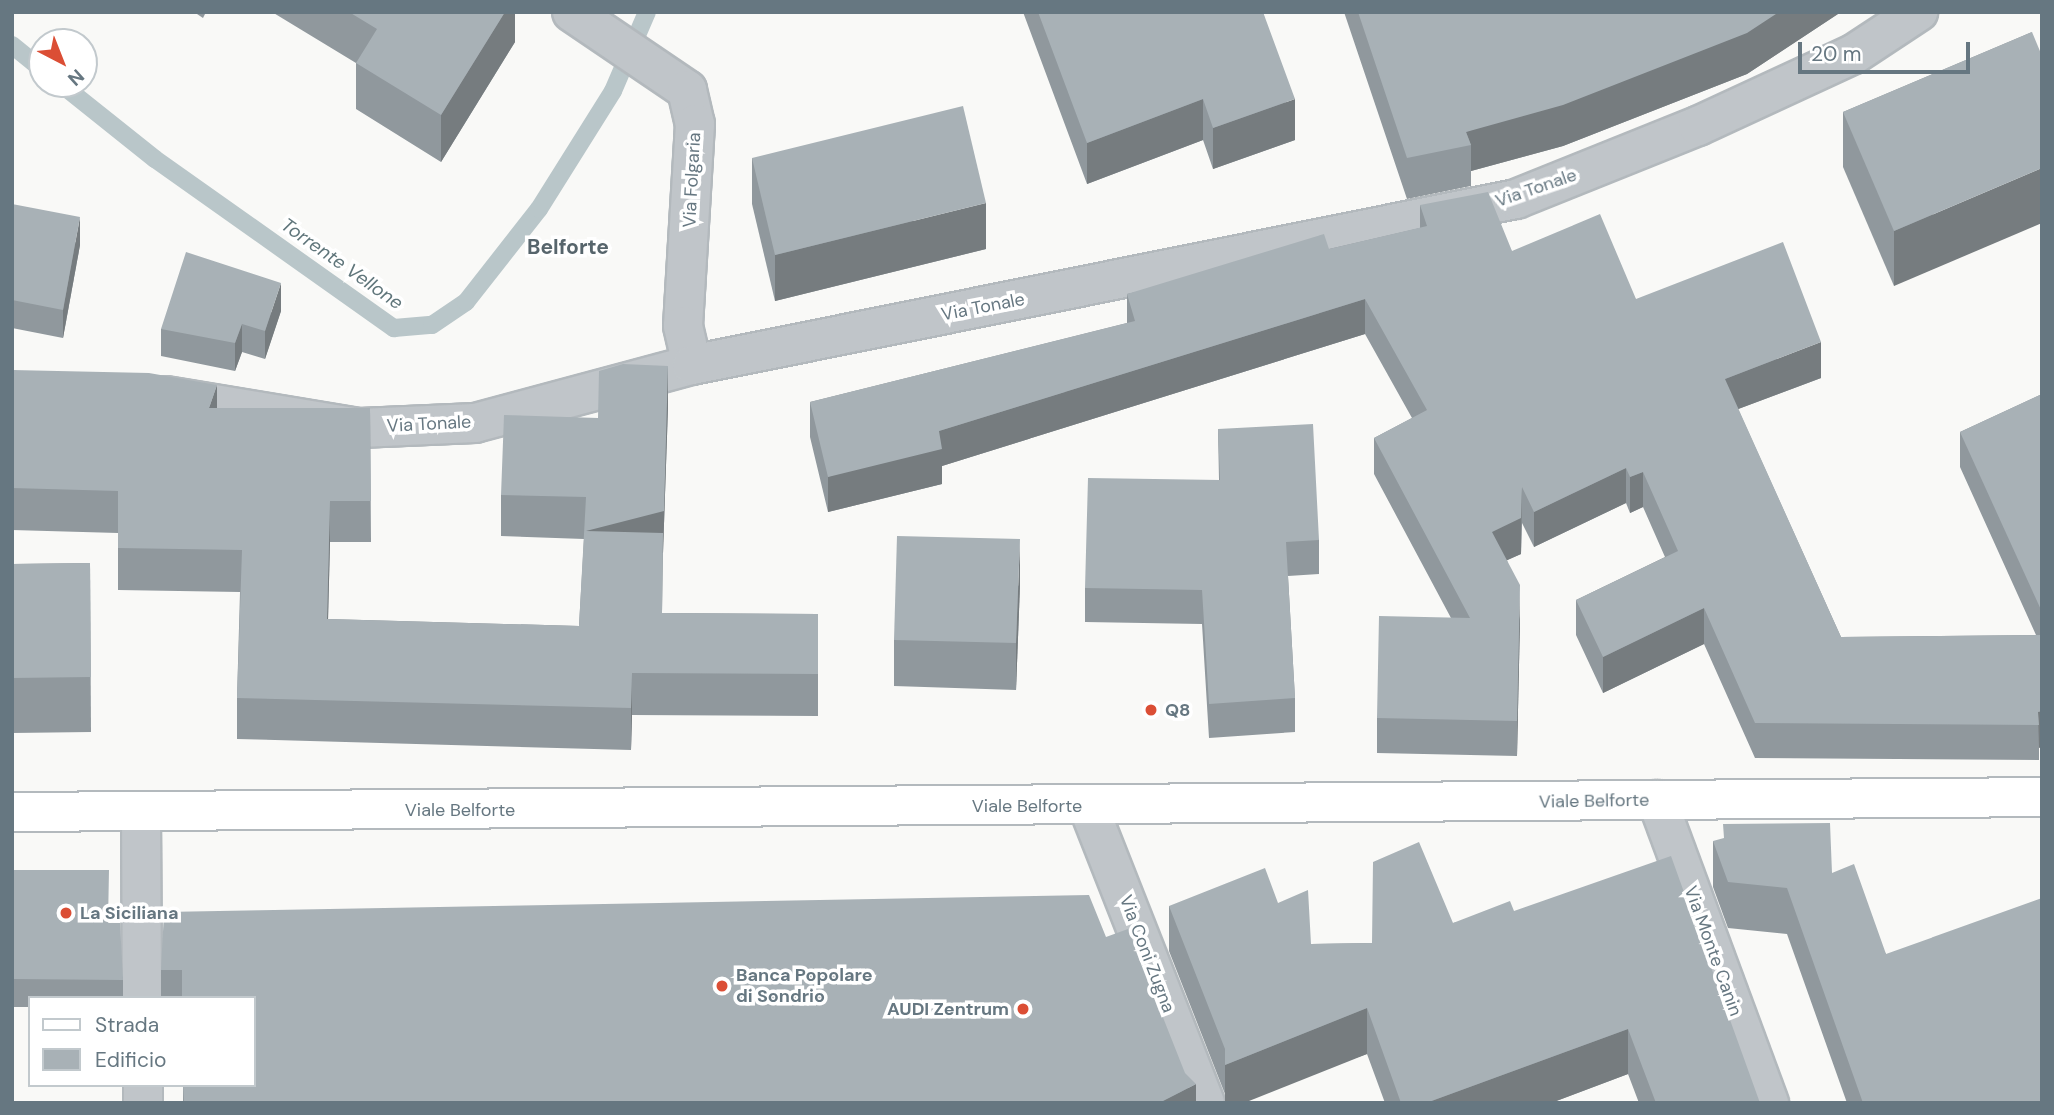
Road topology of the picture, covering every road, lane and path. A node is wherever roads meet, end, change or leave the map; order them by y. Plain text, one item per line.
1 (572, 12) edge
2 (1918, 12) edge
3 (692, 365) junction
4 (132, 390) edge
5 (2042, 797) edge
6 (1657, 800) junction
7 (1088, 806) junction
8 (12, 812) edge
9 (141, 813) junction
10 (142, 996) edge
11 (1205, 1103) edge
12 (1769, 1103) edge

1 - 3 street, Via Folgaria
2 - 3 street, Via Tonale
3 - 4 street, Via Tonale
5 - 6 main road, Viale Belforte
6 - 7 main road, Viale Belforte
6 - 12 street, Via Monte Canin
7 - 9 main road, Viale Belforte
7 - 11 street, Via Coni Zugna
8 - 9 main road, Viale Belforte
9 - 10 street

